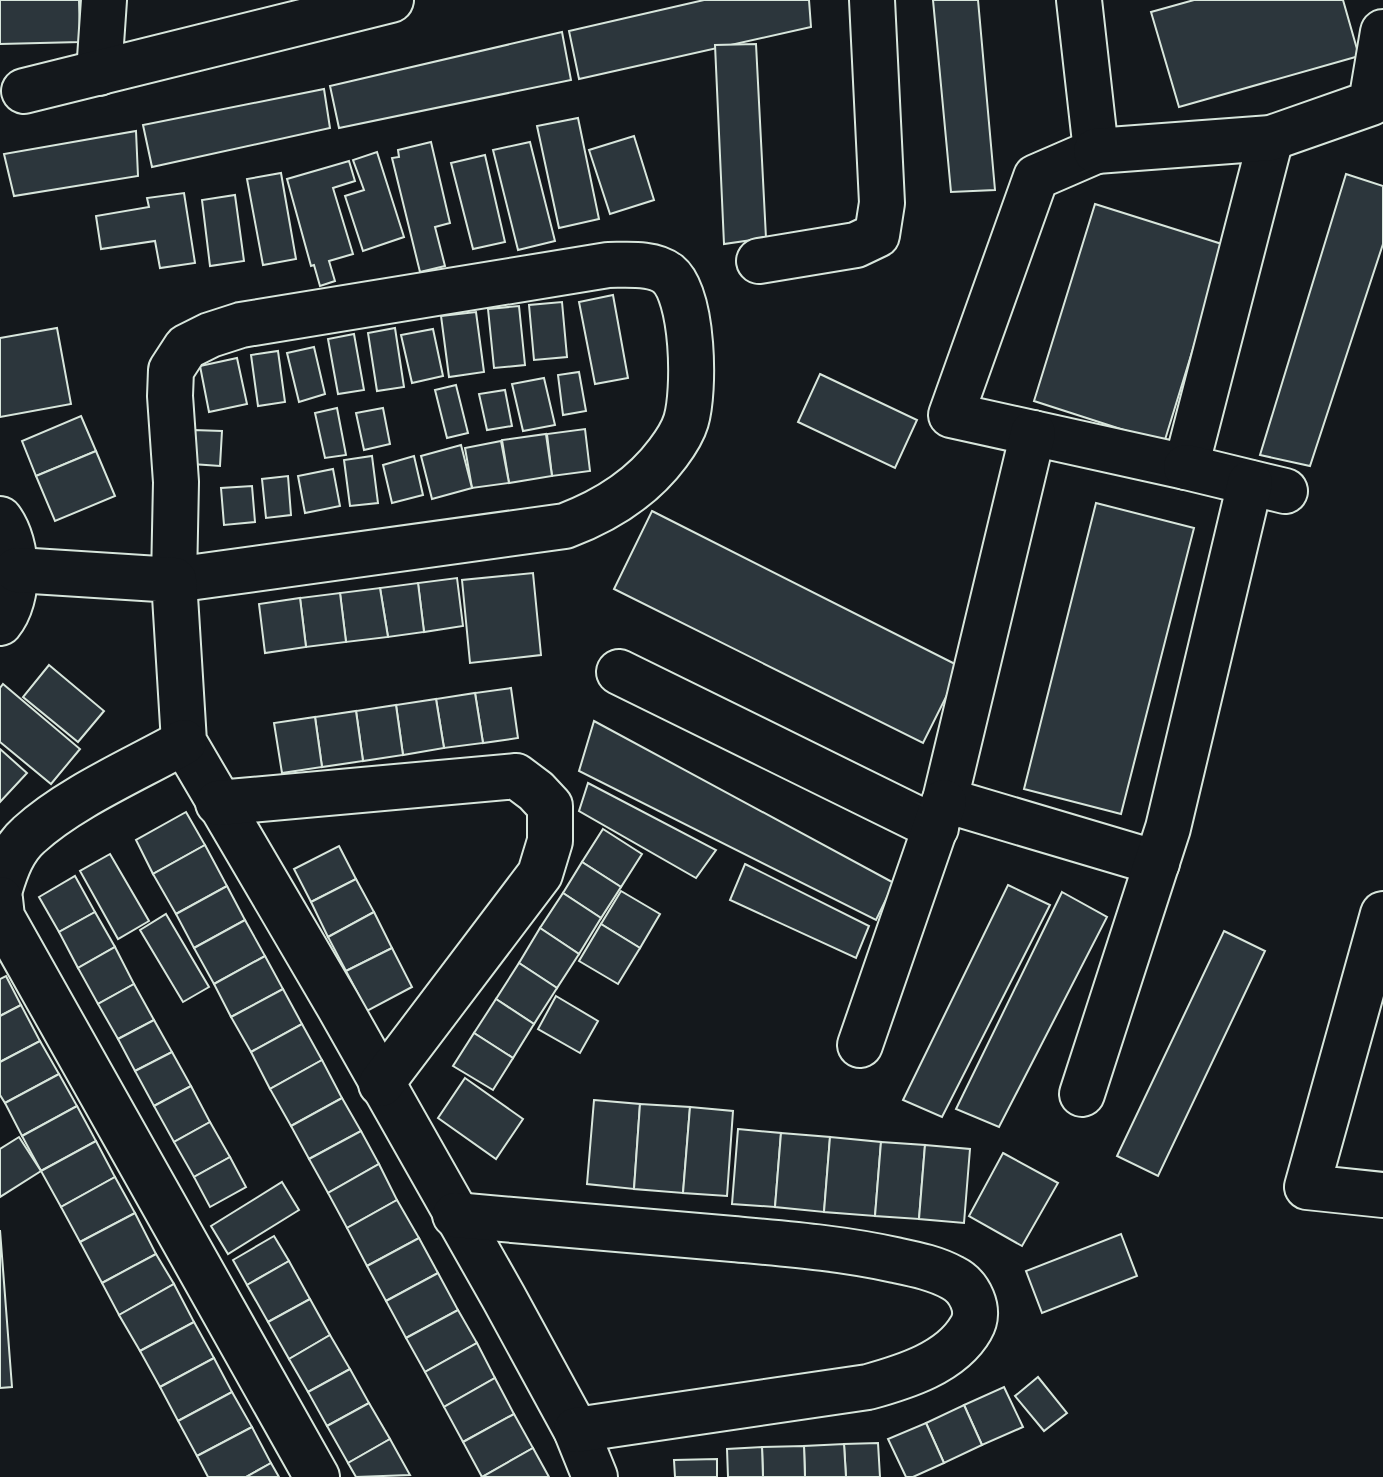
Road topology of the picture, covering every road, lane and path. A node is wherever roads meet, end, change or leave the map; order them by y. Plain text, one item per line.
1 (104, 0) edge
2 (391, 0) edge
3 (872, 0) edge
4 (1079, 0) edge
5 (1373, 0) edge
6 (1383, 32) edge
7 (99, 73) junction
8 (24, 91) dead end
9 (1271, 138) junction
10 (1096, 151) junction
11 (759, 261) dead end
12 (1033, 433) junction
13 (1186, 467) junction
14 (0, 519) edge
15 (17, 570) junction
16 (174, 580) junction
17 (0, 623) edge
18 (619, 672) dead end
19 (184, 742) junction
20 (218, 803) junction
21 (940, 814) junction
22 (1157, 863) junction
23 (0, 889) edge
24 (0, 899) edge
25 (1383, 914) edge
26 (860, 1045) dead end
27 (381, 1084) junction
28 (1082, 1094) dead end
29 (1383, 1195) edge
30 (455, 1215) junction
31 (576, 1430) junction
32 (317, 1477) edge
33 (595, 1477) edge

1 - 7 street
2 - 7 street
3 - 11 street
4 - 10 street
5 - 6 street
6 - 9 street
7 - 8 street
9 - 10 street
9 - 13 street
10 - 12 street
12 - 13 street
12 - 21 street
13 - 22 street
14 - 15 street
15 - 16 street
15 - 17 street
16 - 16 street
16 - 19 street
18 - 21 street
19 - 20 street
19 - 23 street
20 - 27 street
20 - 27 street
21 - 22 street
21 - 26 street
22 - 28 street
24 - 32 street
25 - 29 street
27 - 30 street
30 - 31 street
30 - 31 street
31 - 33 street

